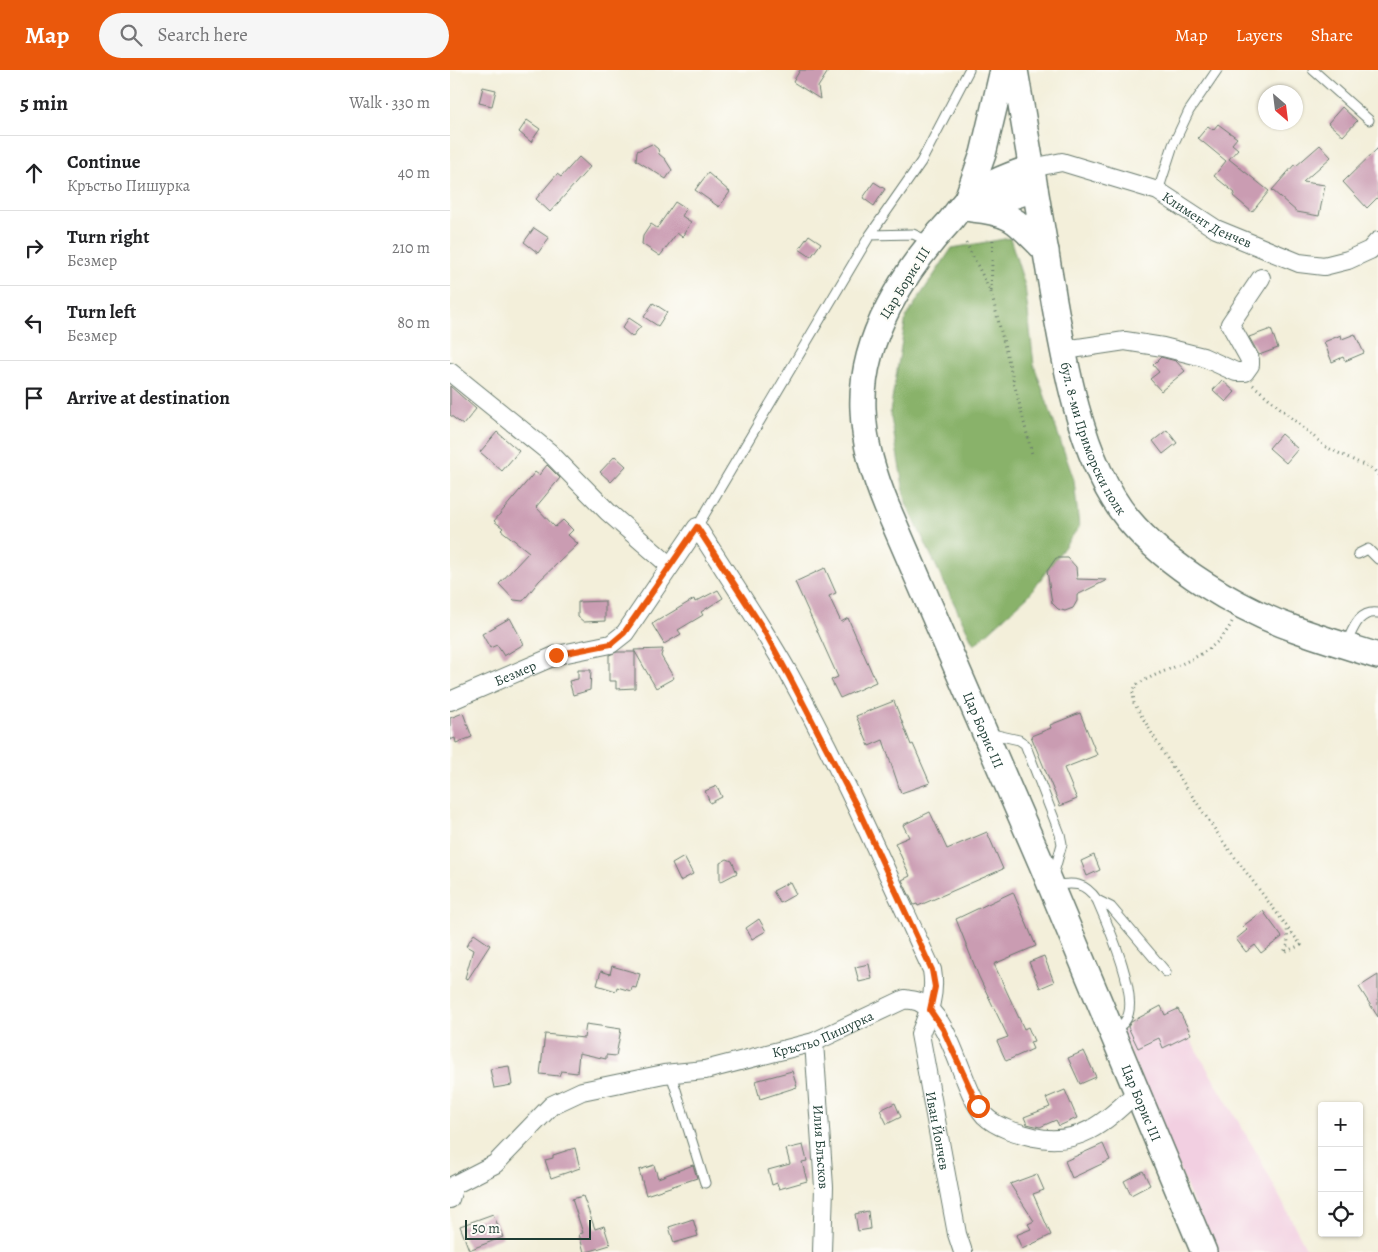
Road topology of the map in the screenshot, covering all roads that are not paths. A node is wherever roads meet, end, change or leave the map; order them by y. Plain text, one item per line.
1 (969, 70) edge
2 (1003, 70) edge
3 (1015, 70) edge
4 (1217, 70) edge
5 (1313, 70) edge
6 (1369, 120) dead end
7 (1033, 178) junction
8 (1158, 191) junction
9 (965, 208) junction
10 (870, 235) junction
11 (1378, 241) edge
12 (930, 242) junction
13 (1046, 251) junction
14 (1262, 278) dead end
15 (1065, 350) junction
16 (450, 372) edge
17 (697, 527) junction
18 (1358, 554) dead end
19 (1378, 559) edge
20 (670, 566) junction
21 (1378, 613) edge
22 (1345, 646) junction
23 (1378, 656) edge
24 (450, 701) edge
25 (984, 732) junction
26 (1050, 886) junction
27 (1098, 900) junction
28 (1166, 972) dead end
29 (930, 1010) junction
30 (1110, 1032) junction
31 (814, 1042) junction
32 (671, 1074) junction
33 (1136, 1093) junction
34 (705, 1183) dead end
35 (451, 1190) edge
36 (822, 1252) edge
37 (963, 1252) edge
38 (1204, 1252) edge

1 - 10 lane
2 - 9 street
3 - 7 street, бул. 8-ми Приморски полк
4 - 8 lane
5 - 6 lane
7 - 8 street, Климент Денчев
7 - 9 street, Цар Борис III
7 - 13 street, бул. 8-ми Приморски полк
8 - 11 street, Климент Денчев
9 - 12 street, Цар Борис III
9 - 13 street
10 - 12 lane
10 - 17 lane
12 - 25 street, Цар Борис III
13 - 15 street, бул. 8-ми Приморски полк
14 - 15 street
15 - 22 street, бул. 8-ми Приморски полк
16 - 20 street
17 - 20 street, Безмер
17 - 29 street
18 - 19 lane
20 - 24 street, Безмер
21 - 22 lane
22 - 23 street, бул. 8-ми Приморски полк
25 - 26 street, Цар Борис III
25 - 26 lane
26 - 27 lane
26 - 30 street, Цар Борис III
27 - 28 lane
27 - 30 lane
29 - 31 street, Кръстьо Пишурка
29 - 33 street
29 - 37 street, Иван Йончев
30 - 33 street, Цар Борис III
31 - 32 street, Кръстьо Пишурка
31 - 36 street, Илия Блъсков
32 - 34 lane
32 - 35 street, Кръстьо Пишурка
33 - 38 street, Цар Борис III

